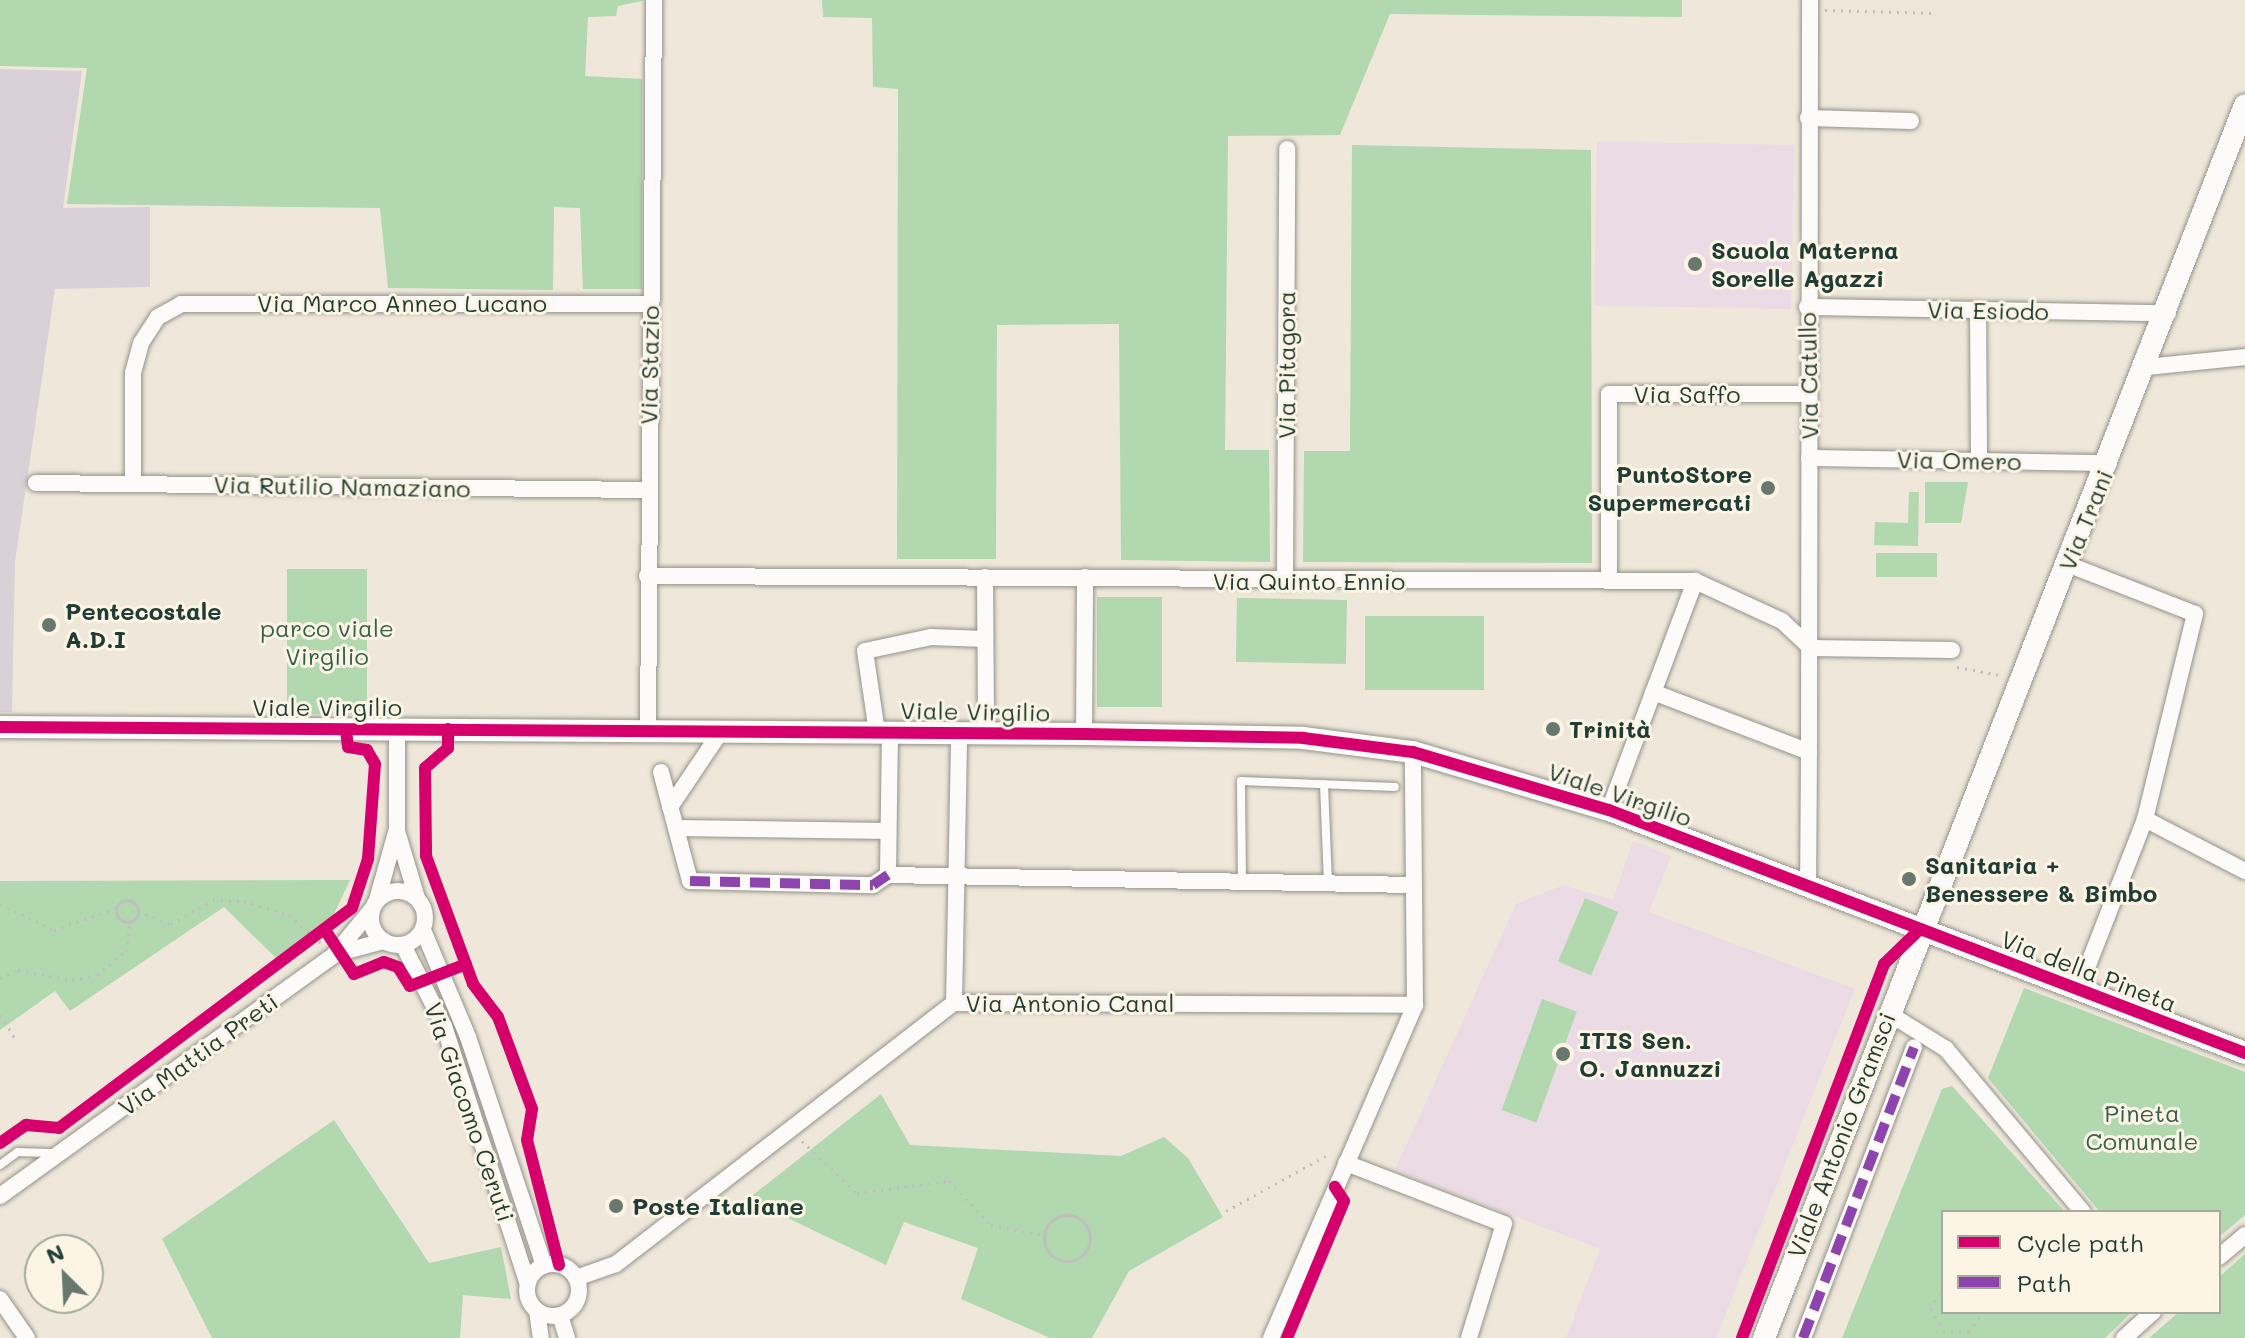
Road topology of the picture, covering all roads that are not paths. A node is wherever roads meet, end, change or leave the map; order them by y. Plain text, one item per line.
1 (654, 0) edge
2 (1810, 5) edge
3 (2245, 105) edge
4 (1808, 118) junction
5 (1911, 121) dead end
6 (1287, 149) dead end
7 (650, 304) junction
8 (1807, 307) junction
9 (1978, 310) junction
10 (2168, 313) junction
11 (2245, 357) edge
12 (2147, 367) junction
13 (1809, 394) junction
14 (1809, 458) junction
15 (1979, 460) junction
16 (2109, 463) junction
17 (36, 483) dead end
18 (133, 484) junction
19 (647, 490) junction
20 (2067, 564) junction
21 (647, 576) junction
22 (985, 577) junction
23 (1085, 577) junction
24 (1609, 581) junction
25 (1695, 581) junction
26 (1285, 582) junction
27 (985, 639) junction
28 (1811, 648) junction
29 (1952, 650) road end
30 (1653, 692) junction
31 (0, 727) edge
32 (397, 728) junction
33 (648, 730) junction
34 (722, 730) junction
35 (884, 732) junction
36 (959, 734) junction
37 (1084, 734) junction
38 (986, 735) junction
39 (1413, 752) junction
40 (1809, 752) junction
41 (661, 772) dead end
42 (1324, 784) junction
43 (1395, 787) dead end
44 (670, 807) junction
45 (1609, 810) junction
46 (2145, 819) junction
47 (676, 828) junction
48 (397, 829) junction
49 (888, 831) junction
50 (2245, 871) edge
51 (888, 875) junction
52 (957, 877) junction
53 (1242, 882) junction
54 (1328, 883) junction
55 (1808, 884) junction
56 (1414, 885) junction
57 (417, 898) junction
58 (375, 904) junction
59 (423, 930) junction
60 (1918, 931) junction
61 (384, 941) junction
62 (403, 945) junction
63 (337, 952) junction
64 (2078, 991) junction
65 (954, 1003) junction
66 (1415, 1005) junction
67 (1888, 1013) junction
68 (1914, 1048) dead end
69 (2245, 1053) edge
70 (61, 1153) junction
71 (1346, 1163) junction
72 (0, 1165) edge
73 (0, 1196) edge
74 (2081, 1210) edge
75 (2245, 1235) edge
76 (2221, 1255) edge
77 (544, 1266) junction
78 (576, 1278) junction
79 (528, 1284) junction
80 (0, 1299) edge
81 (537, 1311) junction
82 (2151, 1314) edge
83 (560, 1315) junction
84 (27, 1338) edge
85 (541, 1338) edge
86 (567, 1338) edge
87 (1271, 1338) edge
88 (1469, 1338) edge
89 (1764, 1338) edge
90 (1803, 1338) edge
91 (2124, 1338) edge

1 - 7 street, Via Stazio
2 - 4 street, Via Catullo
3 - 10 street, Via Trani
4 - 5 street
4 - 8 street, Via Catullo
6 - 26 street, Via Pitagora
7 - 18 street, Via Marco Anneo Lucano
7 - 19 street, Via Stazio
8 - 9 street, Via Esiodo
8 - 13 street, Via Catullo
9 - 10 street, Via Esiodo
9 - 15 street
10 - 12 street, Via Trani
11 - 12 street
12 - 16 street, Via Trani
13 - 14 street, Via Catullo
13 - 24 street, Via Saffo
14 - 15 street, Via Omero
14 - 28 street, Via Catullo
15 - 16 street, Via Omero
16 - 20 street, Via Trani
17 - 18 street, Via Rutilio Namaziano
18 - 19 street, Via Rutilio Namaziano
19 - 21 street, Via Stazio
20 - 46 street
20 - 60 street, Via Trani
21 - 22 street, Via Quinto Ennio
21 - 33 street, Via Stazio
22 - 23 street, Via Quinto Ennio
22 - 27 street
23 - 26 street, Via Quinto Ennio
23 - 37 street
24 - 25 street, Via Quinto Ennio
24 - 26 street, Via Quinto Ennio
25 - 28 street, Via Quinto Ennio
25 - 30 street
27 - 35 street
27 - 38 street
28 - 29 street
28 - 40 street, Via Catullo
30 - 40 street
30 - 45 street
31 - 32 street, Viale Virgilio
32 - 33 street, Viale Virgilio
32 - 48 street
33 - 34 street, Viale Virgilio
34 - 35 street, Viale Virgilio
34 - 44 street
35 - 36 street, Viale Virgilio
35 - 49 street
36 - 38 street, Viale Virgilio
36 - 52 street
37 - 38 street, Viale Virgilio
37 - 39 street, Viale Virgilio
39 - 45 street, Viale Virgilio
39 - 56 street
40 - 55 street, Via Catullo
41 - 44 street
42 - 43 lane
42 - 53 lane
42 - 54 lane
44 - 47 street
45 - 55 street, Viale Virgilio
46 - 50 street
46 - 64 street
47 - 49 street
47 - 51 street
48 - 57 street
48 - 58 street
49 - 51 street
51 - 52 street
52 - 53 street
52 - 65 street
53 - 54 street
54 - 56 street
55 - 60 street, Viale Virgilio
56 - 66 street
57 - 58 street
57 - 59 street
58 - 61 street
58 - 63 street, Via Mattia Preti
59 - 62 street
59 - 77 street, Via Giacomo Ceruti
60 - 64 street, Via della Pineta
60 - 67 street, Viale Antonio Gramsci
61 - 62 street
61 - 63 street, Via Mattia Preti
62 - 79 street, Via Giacomo Ceruti
63 - 70 street, Via Mattia Preti
64 - 69 street, Via della Pineta
65 - 66 street, Via Antonio Canal
65 - 78 street, Via Antonio Canal
66 - 71 street
67 - 74 street
67 - 89 street, Viale Antonio Gramsci
68 - 90 street
70 - 72 lane
70 - 73 street, Via Mattia Preti
71 - 87 street
71 - 88 street
75 - 76 street
77 - 78 street
77 - 79 street
78 - 83 street
79 - 81 street, Via Giacomo Ceruti
80 - 84 street
81 - 83 street
81 - 85 street, Via Giacomo Ceruti
82 - 91 street
83 - 86 street

